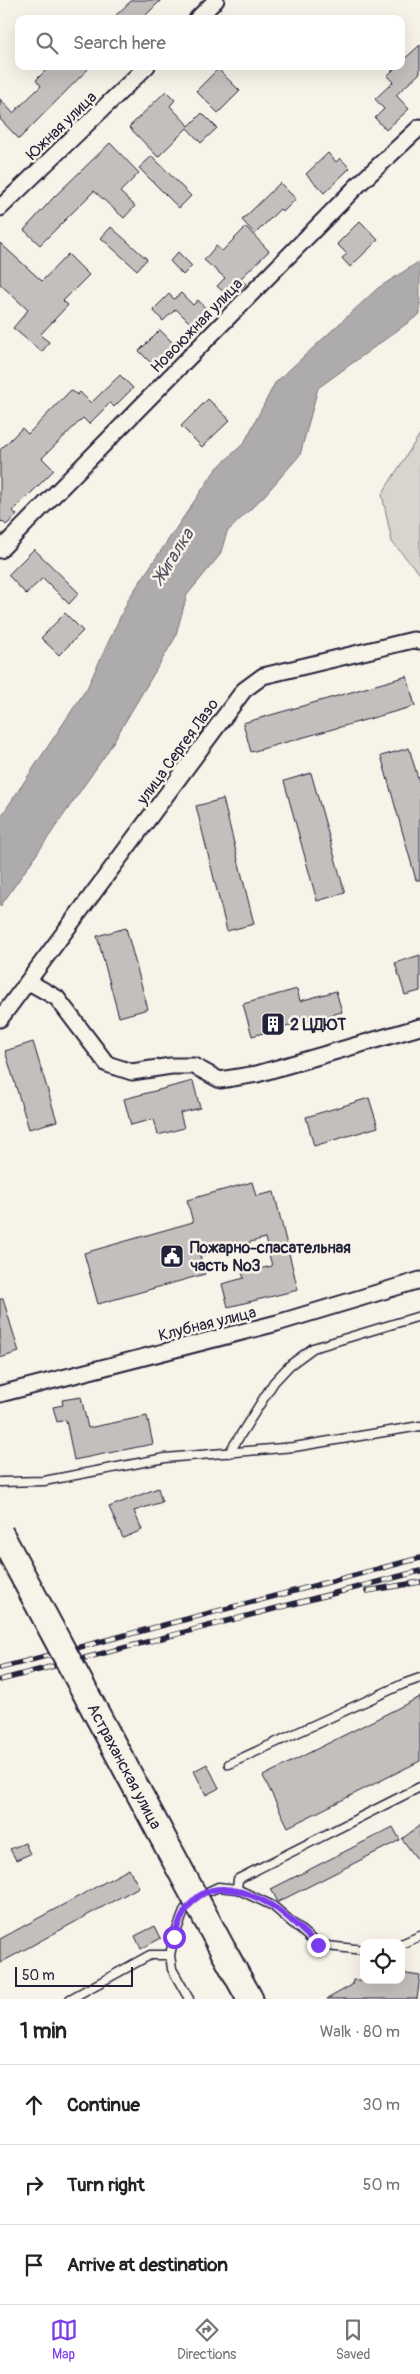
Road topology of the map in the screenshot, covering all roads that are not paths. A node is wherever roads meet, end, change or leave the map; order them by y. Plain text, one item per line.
1 (216, 0) edge
2 (201, 15) edge
3 (143, 70) edge
4 (420, 127) edge
5 (0, 208) edge
6 (0, 550) edge
7 (420, 641) edge
8 (29, 982) junction
9 (0, 1019) edge
10 (420, 1027) edge
11 (420, 1280) edge
12 (420, 1316) edge
13 (0, 1394) edge
14 (420, 1426) edge
15 (229, 1453) junction
16 (0, 1482) edge
17 (0, 1533) edge
18 (420, 1678) edge
19 (229, 1764) dead end
20 (420, 1787) edge
21 (237, 1890) junction
22 (420, 1936) edge
23 (405, 1942) edge
24 (360, 1950) edge
25 (170, 1955) junction
26 (70, 1999) edge
27 (189, 1999) edge
28 (250, 1999) edge

1 - 2 street
3 - 5 street, Южная улица
4 - 6 street, Новоюжная улица
7 - 8 street, улица Сергея Лазо
8 - 9 street, улица Сергея Лазо
8 - 10 street
11 - 13 street, Клубная улица
12 - 15 lane
14 - 15 lane
15 - 16 lane
17 - 28 main road, Астраханская улица, bridge
18 - 19 lane
20 - 21 lane
21 - 24 lane
21 - 25 lane
22 - 23 lane
25 - 26 lane
25 - 27 lane

